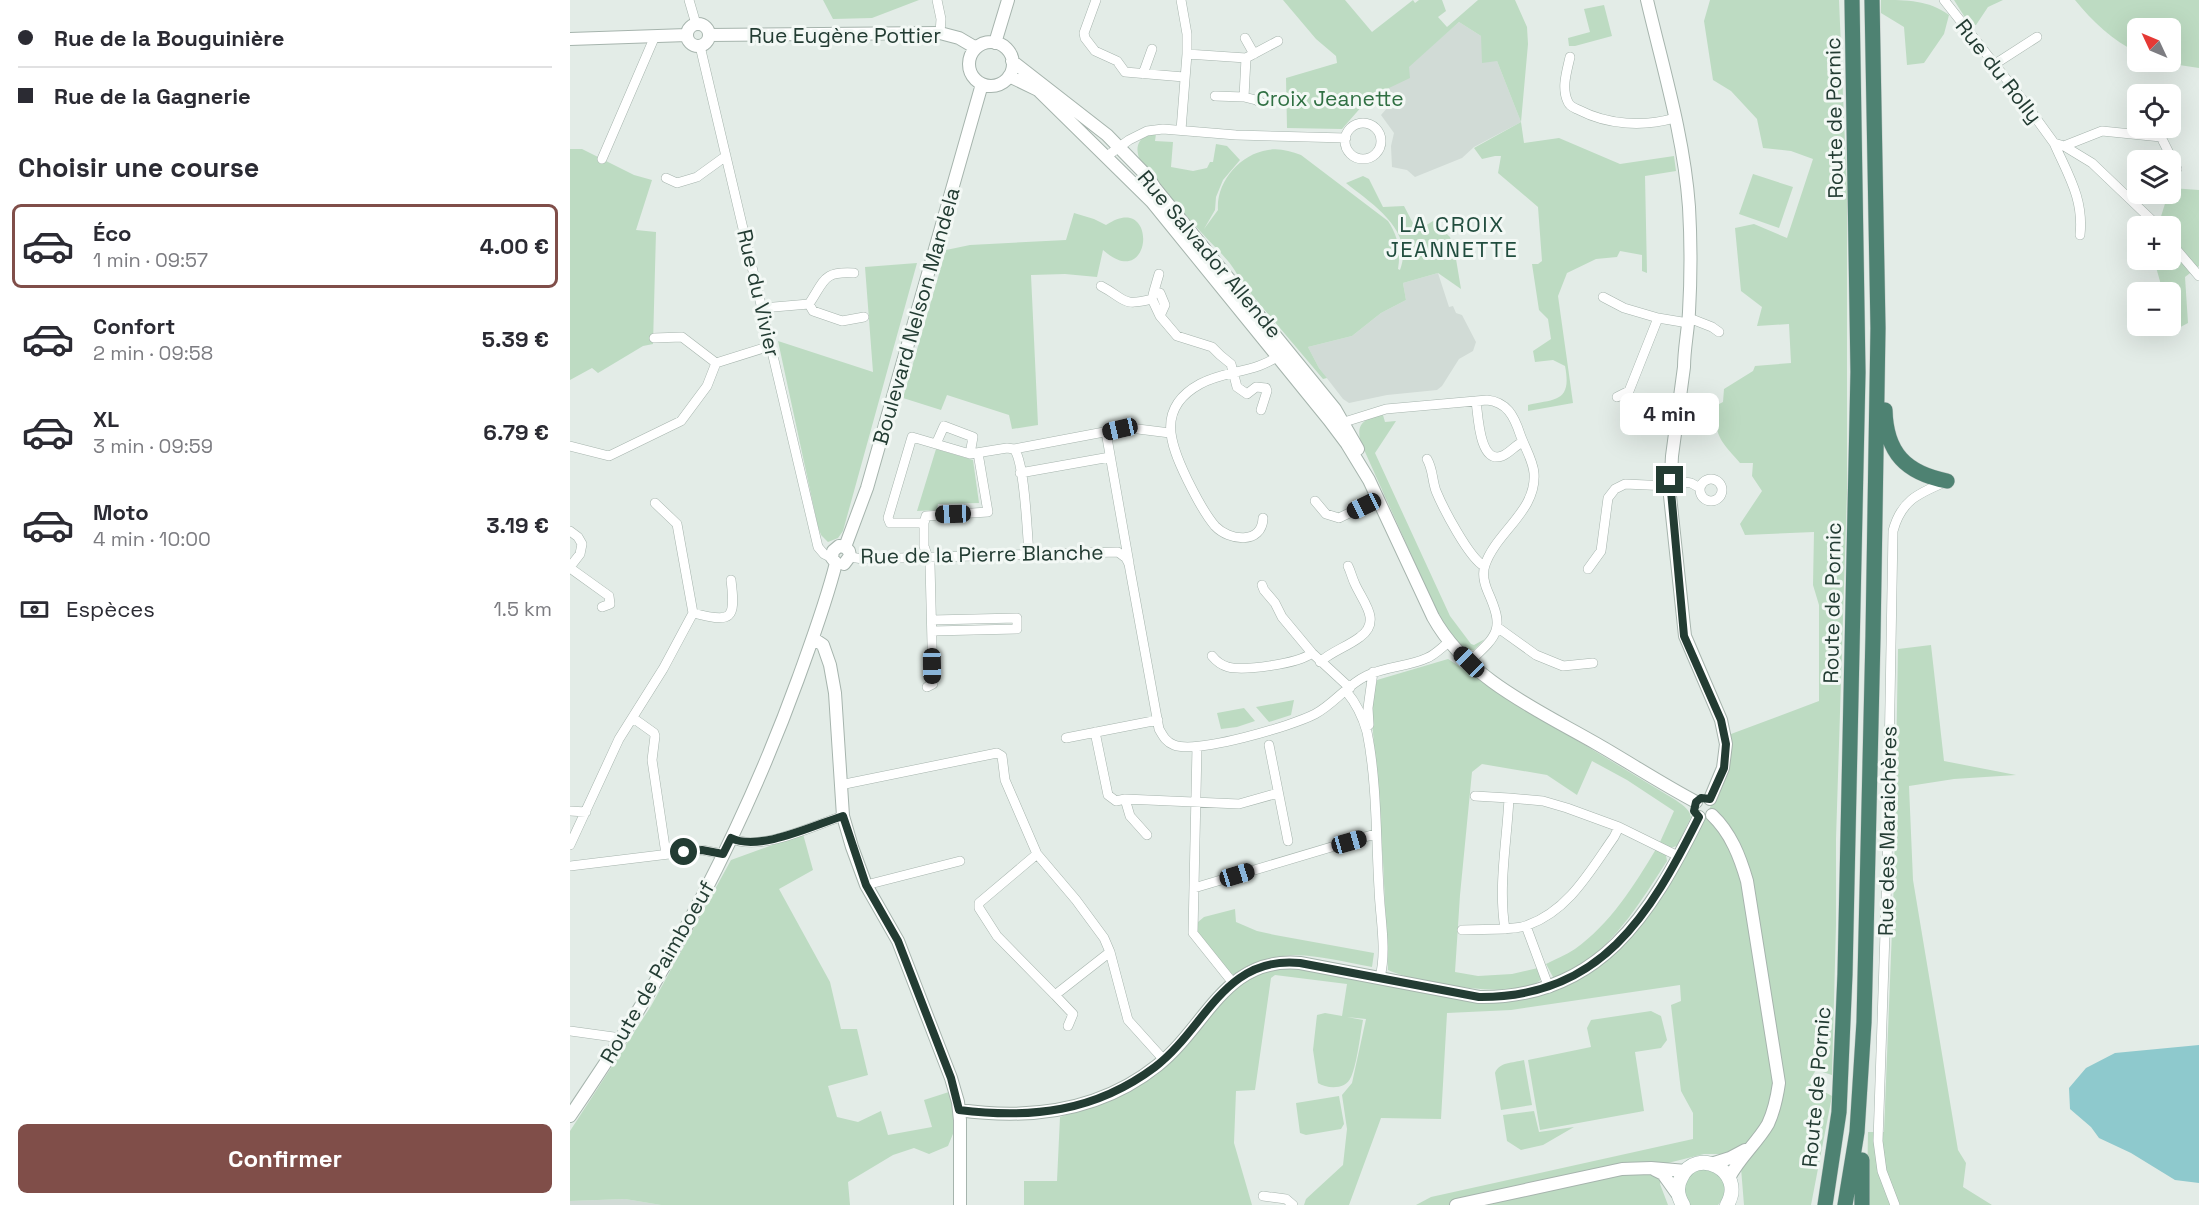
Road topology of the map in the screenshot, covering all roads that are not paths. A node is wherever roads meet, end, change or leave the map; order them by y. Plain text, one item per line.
1 (689, 0) edge
2 (937, 0) edge
3 (1008, 0) edge
4 (1096, 0) edge
5 (1181, 0) edge
6 (1647, 0) edge
7 (1852, 0) edge
8 (1872, 0) edge
9 (1944, 0) edge
10 (696, 24) junction
11 (940, 33) junction
12 (687, 35) junction
13 (710, 35) junction
14 (655, 36) junction
15 (2037, 37) dead end
16 (1245, 38) dead end
17 (570, 39) edge
18 (1278, 41) dead end
19 (994, 43) junction
20 (700, 46) junction
21 (976, 48) junction
22 (1152, 49) dead end
23 (1188, 54) junction
24 (1250, 56) junction
25 (1570, 57) dead end
26 (1012, 61) junction
27 (1995, 64) junction
28 (1143, 74) junction
29 (1009, 76) junction
30 (1184, 77) junction
31 (982, 84) junction
32 (1215, 96) dead end
33 (1244, 97) junction
34 (1264, 104) dead end
35 (1675, 118) junction
36 (1181, 130) junction
37 (1346, 138) junction
38 (2054, 143) junction
39 (2064, 146) junction
40 (1119, 147) junction
41 (2168, 150) edge
42 (726, 156) junction
43 (1107, 156) junction
44 (602, 159) dead end
45 (666, 177) dead end
46 (2148, 216) edge
47 (2080, 235) dead end
48 (2181, 255) edge
49 (854, 273) dead end
50 (1159, 274) dead end
51 (2199, 276) edge
52 (1101, 286) dead end
53 (1153, 295) junction
54 (1603, 297) dead end
55 (809, 304) junction
56 (762, 308) junction
57 (864, 317) dead end
58 (1658, 318) junction
59 (1688, 320) junction
60 (1719, 332) dead end
61 (654, 338) dead end
62 (770, 346) junction
63 (1283, 353) junction
64 (1878, 362) junction
65 (716, 363) junction
66 (1233, 374) junction
67 (1617, 397) dead end
68 (1476, 401) junction
69 (1261, 410) dead end
70 (1339, 424) junction
71 (1106, 432) junction
72 (1170, 433) junction
73 (1523, 442) junction
74 (936, 444) junction
75 (570, 446) edge
76 (1014, 449) junction
77 (974, 453) junction
78 (1110, 457) junction
79 (1427, 459) dead end
80 (1020, 473) junction
81 (1947, 481) joint
82 (1670, 483) junction
83 (1700, 488) dead end
84 (1378, 499) junction
85 (1315, 501) dead end
86 (655, 503) dead end
87 (1263, 518) dead end
88 (924, 523) junction
89 (570, 531) edge
90 (1029, 553) junction
91 (841, 556) junction
92 (927, 557) junction
93 (1129, 564) junction
94 (1348, 566) dead end
95 (1484, 566) junction
96 (570, 568) edge
97 (1588, 569) dead end
98 (731, 580) dead end
99 (1262, 585) dead end
100 (602, 607) dead end
101 (693, 613) junction
102 (932, 620) junction
103 (1497, 627) junction
104 (932, 631) junction
105 (817, 640) junction
106 (1449, 642) junction
107 (1312, 653) junction
108 (1212, 656) dead end
109 (1320, 662) junction
110 (1469, 662) junction
111 (1593, 663) dead end
112 (1373, 672) junction
113 (927, 687) dead end
114 (1348, 689) junction
115 (633, 718) junction
116 (1158, 720) junction
117 (1095, 732) junction
118 (1066, 738) dead end
119 (1269, 745) dead end
120 (1197, 747) junction
121 (1370, 751) junction
122 (840, 785) junction
123 (1278, 793) junction
124 (1475, 796) dead end
125 (1509, 798) junction
126 (1125, 799) junction
127 (1710, 799) junction
128 (1196, 802) junction
129 (1696, 802) junction
130 (570, 811) edge
131 (586, 812) junction
132 (1712, 815) junction
133 (843, 816) junction
134 (1699, 817) junction
135 (1619, 827) junction
136 (1375, 834) junction
137 (1147, 835) dead end
138 (731, 838) junction
139 (1288, 841) dead end
140 (570, 845) edge
141 (666, 854) junction
142 (723, 854) junction
143 (1037, 854) junction
144 (1678, 856) junction
145 (960, 861) dead end
146 (570, 866) edge
147 (866, 885) junction
148 (1194, 888) junction
149 (1527, 926) junction
150 (1505, 929) junction
151 (1462, 930) dead end
152 (1110, 952) junction
153 (1380, 977) junction
154 (1233, 983) junction
155 (1549, 988) junction
156 (1055, 995) junction
157 (1068, 1026) dead end
158 (570, 1031) edge
159 (621, 1038) junction
160 (1164, 1060) junction
161 (959, 1110) junction
162 (1859, 1112) junction
163 (570, 1116) edge
164 (1757, 1140) junction
165 (1711, 1164) junction
166 (1651, 1168) junction
167 (1686, 1171) junction
168 (1729, 1178) junction
169 (1263, 1196) dead end
170 (1680, 1200) edge
171 (1732, 1202) edge
172 (960, 1205) edge
173 (1293, 1205) edge
174 (1456, 1205) edge
175 (1825, 1205) edge
176 (1845, 1205) edge
177 (1862, 1205) edge
178 (1895, 1205) edge

1 - 10 street
2 - 11 street
3 - 19 street
4 - 28 street
5 - 23 street
6 - 35 street
7 - 175 highway, Route de Pornic
8 - 64 highway, Route de Pornic
9 - 27 street, Rue du Rolly
10 - 12 street
10 - 13 street
11 - 13 street, Rue Eugène Pottier
11 - 21 street, Rue Eugène Pottier
12 - 14 street
12 - 20 street
13 - 20 street
14 - 17 street
14 - 44 street
15 - 27 street
16 - 24 street
18 - 24 street
19 - 21 street
19 - 26 street
20 - 42 street, Rue du Vivier
21 - 31 street
22 - 28 street
23 - 24 street
23 - 30 street
24 - 33 street
25 - 35 street
26 - 29 street
26 - 40 street, Rue Salvador Allende
27 - 38 street, Rue du Rolly
28 - 30 street
29 - 31 street
29 - 43 street, Rue Salvador Allende
30 - 36 street
31 - 91 street, Boulevard Nelson Mandela
32 - 33 street
33 - 34 street
35 - 59 street
36 - 37 street
36 - 40 street
37 - 37 street
38 - 39 street, Rue du Rolly
38 - 47 street, Rue du Rolly
39 - 41 street
39 - 46 street, Rue du Rolly
40 - 43 street
40 - 63 street, Rue Salvador Allende
42 - 45 street
42 - 56 street, Rue du Vivier
43 - 63 street, Rue Salvador Allende
48 - 51 street
49 - 55 street
50 - 53 street
52 - 53 street
53 - 66 street
54 - 58 street
55 - 56 street
55 - 57 street
56 - 62 street, Rue du Vivier
58 - 59 street
58 - 67 street
59 - 60 street
59 - 82 street
61 - 65 street
62 - 65 street
62 - 91 street, Rue du Vivier
63 - 66 street
63 - 70 street, Rue Salvador Allende
64 - 81 highway
64 - 162 highway, Route de Pornic
65 - 75 street
66 - 69 street
66 - 72 street
68 - 70 street
68 - 73 street
68 - 73 street
70 - 84 street, Rue Salvador Allende
71 - 72 street
71 - 76 street
71 - 78 street
72 - 87 street
73 - 95 street
74 - 77 street
74 - 77 street
74 - 88 street
76 - 77 street
76 - 80 street
77 - 88 street
78 - 80 street
78 - 93 street
79 - 95 street
80 - 90 street
81 - 178 street, Rue des Maraichères
82 - 83 street
82 - 97 street
82 - 127 street
84 - 85 street
84 - 106 street, Rue Salvador Allende
86 - 101 street
88 - 92 street
89 - 96 street
90 - 92 street, Rue de la Pierre Blanche
90 - 93 street, Rue de la Pierre Blanche
91 - 92 street, Rue de la Pierre Blanche
91 - 105 street, Route de Paimboeuf
92 - 102 street
93 - 116 street, Rue de la Pierre Blanche
94 - 109 street
95 - 103 street
96 - 100 street
98 - 101 street
99 - 107 street
101 - 115 street
102 - 104 street
102 - 104 street
103 - 110 street
103 - 111 street
104 - 113 street
105 - 122 street
105 - 138 street, Route de Paimboeuf
106 - 110 street, Rue Salvador Allende
106 - 112 street
107 - 108 street
107 - 109 street
109 - 114 street
110 - 129 street, Rue Salvador Allende
112 - 114 street, Rue de la Pierre Blanche
112 - 121 street
114 - 120 street, Rue de la Pierre Blanche
114 - 121 street
115 - 131 street
115 - 141 street
116 - 117 street
116 - 120 street, Rue de la Pierre Blanche
117 - 118 street
117 - 126 street
119 - 123 street
120 - 128 street
121 - 136 street
122 - 133 street
122 - 143 street
123 - 128 street
123 - 139 street
124 - 125 street
125 - 135 street
125 - 150 street
126 - 128 street
126 - 137 street
127 - 129 street
127 - 132 street
128 - 148 street
129 - 134 street
130 - 131 street
131 - 140 street
132 - 134 street
132 - 164 street
133 - 138 street
133 - 147 street
134 - 144 street
135 - 144 street
135 - 149 street
136 - 148 street
136 - 153 street
138 - 142 street, Route de Paimboeuf
141 - 142 street
141 - 146 street
142 - 159 street, Route de Paimboeuf
143 - 152 street
143 - 156 street
144 - 155 street
145 - 147 street
147 - 161 street
148 - 154 street
149 - 150 street
149 - 155 street
150 - 151 street
152 - 156 street
152 - 160 street
153 - 154 street
153 - 155 street
154 - 160 street
156 - 157 street
158 - 159 street
159 - 163 street, Route de Paimboeuf
160 - 161 street
161 - 172 street
162 - 176 highway, Route de Pornic
162 - 177 highway
164 - 165 street
164 - 168 street
165 - 167 main road
165 - 168 main road
166 - 167 street
166 - 170 street
166 - 174 street
167 - 170 main road
168 - 171 main road
169 - 173 street

